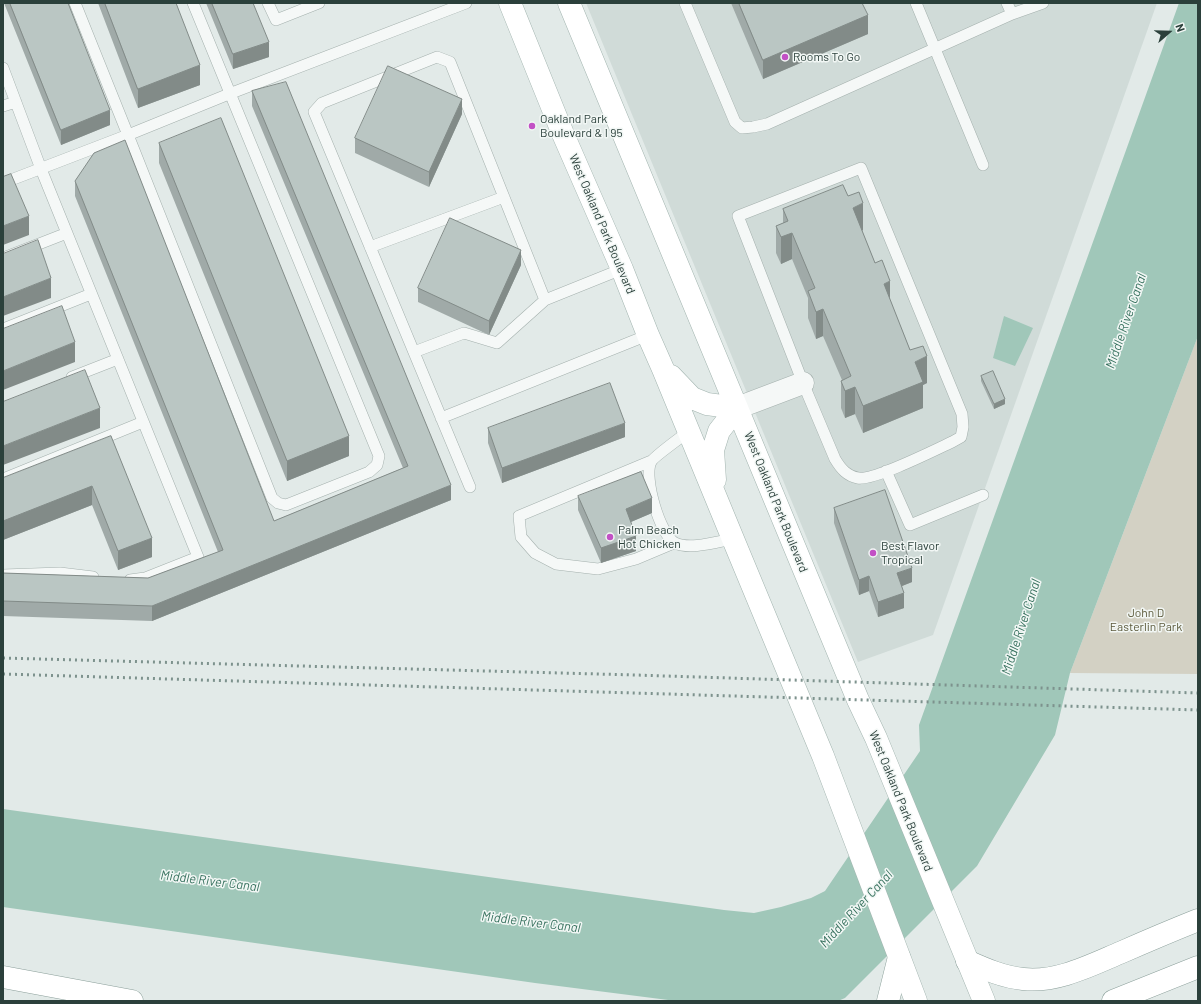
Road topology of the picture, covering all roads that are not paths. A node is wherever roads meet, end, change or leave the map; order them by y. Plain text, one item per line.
1 (75, 3) edge
2 (193, 3) edge
3 (268, 3) edge
4 (319, 3) edge
5 (466, 3) edge
6 (510, 3) edge
7 (554, 3) edge
8 (569, 3) edge
9 (685, 3) edge
10 (916, 3) edge
11 (1007, 3) edge
12 (1043, 3) edge
13 (1012, 14) junction
14 (578, 25) junction
15 (935, 48) junction
16 (3, 68) edge
17 (229, 94) junction
18 (16, 102) junction
19 (3, 106) edge
20 (128, 135) junction
21 (983, 165) dead end
22 (41, 169) junction
23 (3, 183) edge
24 (504, 197) junction
25 (67, 233) junction
26 (370, 247) junction
27 (3, 258) edge
28 (622, 269) junction
29 (92, 294) junction
30 (545, 300) junction
31 (3, 329) edge
32 (648, 335) junction
33 (414, 352) junction
34 (118, 359) junction
35 (663, 369) junction
36 (60, 382) edge
37 (804, 383) junction
38 (737, 408) junction
39 (441, 418) junction
40 (143, 422) junction
41 (689, 431) junction
42 (651, 461) junction
43 (886, 471) junction
44 (3, 478) edge
45 (470, 487) dead end
46 (983, 495) dead end
47 (716, 498) junction
48 (732, 539) junction
49 (674, 542) junction
50 (3, 575) edge
51 (107, 579) edge
52 (122, 581) edge
53 (1198, 920) edge
54 (899, 957) junction
55 (967, 961) junction
56 (1198, 967) edge
57 (3, 977) edge
58 (132, 1001) edge
59 (888, 1001) edge
60 (916, 1001) edge
61 (984, 1001) edge
62 (1113, 1001) edge

1 - 20 lane
2 - 17 lane
3 - 4 lane
5 - 17 lane
6 - 28 main road, West Oakland Park Boulevard
7 - 14 main road
8 - 14 main road, West Oakland Park Boulevard
9 - 15 lane
10 - 15 lane
11 - 13 lane
12 - 13 lane
13 - 15 lane
14 - 38 main road, West Oakland Park Boulevard
15 - 21 lane
16 - 18 lane
17 - 20 lane
17 - 20 lane
18 - 19 lane
18 - 22 lane
20 - 22 lane
22 - 23 lane
22 - 25 lane
24 - 26 lane
24 - 26 lane
24 - 30 lane
25 - 27 lane
25 - 29 lane
26 - 33 lane
28 - 30 lane
28 - 32 main road, West Oakland Park Boulevard
29 - 31 lane
29 - 34 lane
30 - 33 lane
32 - 35 main road, West Oakland Park Boulevard
32 - 39 lane
33 - 39 lane
34 - 36 lane
34 - 40 lane
35 - 38 main road
35 - 41 main road, West Oakland Park Boulevard
37 - 38 street
37 - 43 lane
37 - 43 lane
38 - 47 main road
38 - 55 main road, West Oakland Park Boulevard
39 - 45 lane
40 - 44 lane
40 - 52 lane
41 - 42 lane
41 - 47 main road, West Oakland Park Boulevard
42 - 49 lane
42 - 49 lane
43 - 46 lane
47 - 48 main road, West Oakland Park Boulevard
48 - 49 lane
48 - 54 main road, West Oakland Park Boulevard
50 - 51 lane
53 - 55 main road
54 - 59 main road
54 - 60 main road, West Oakland Park Boulevard
55 - 61 main road, West Oakland Park Boulevard
56 - 62 main road
57 - 58 main road

